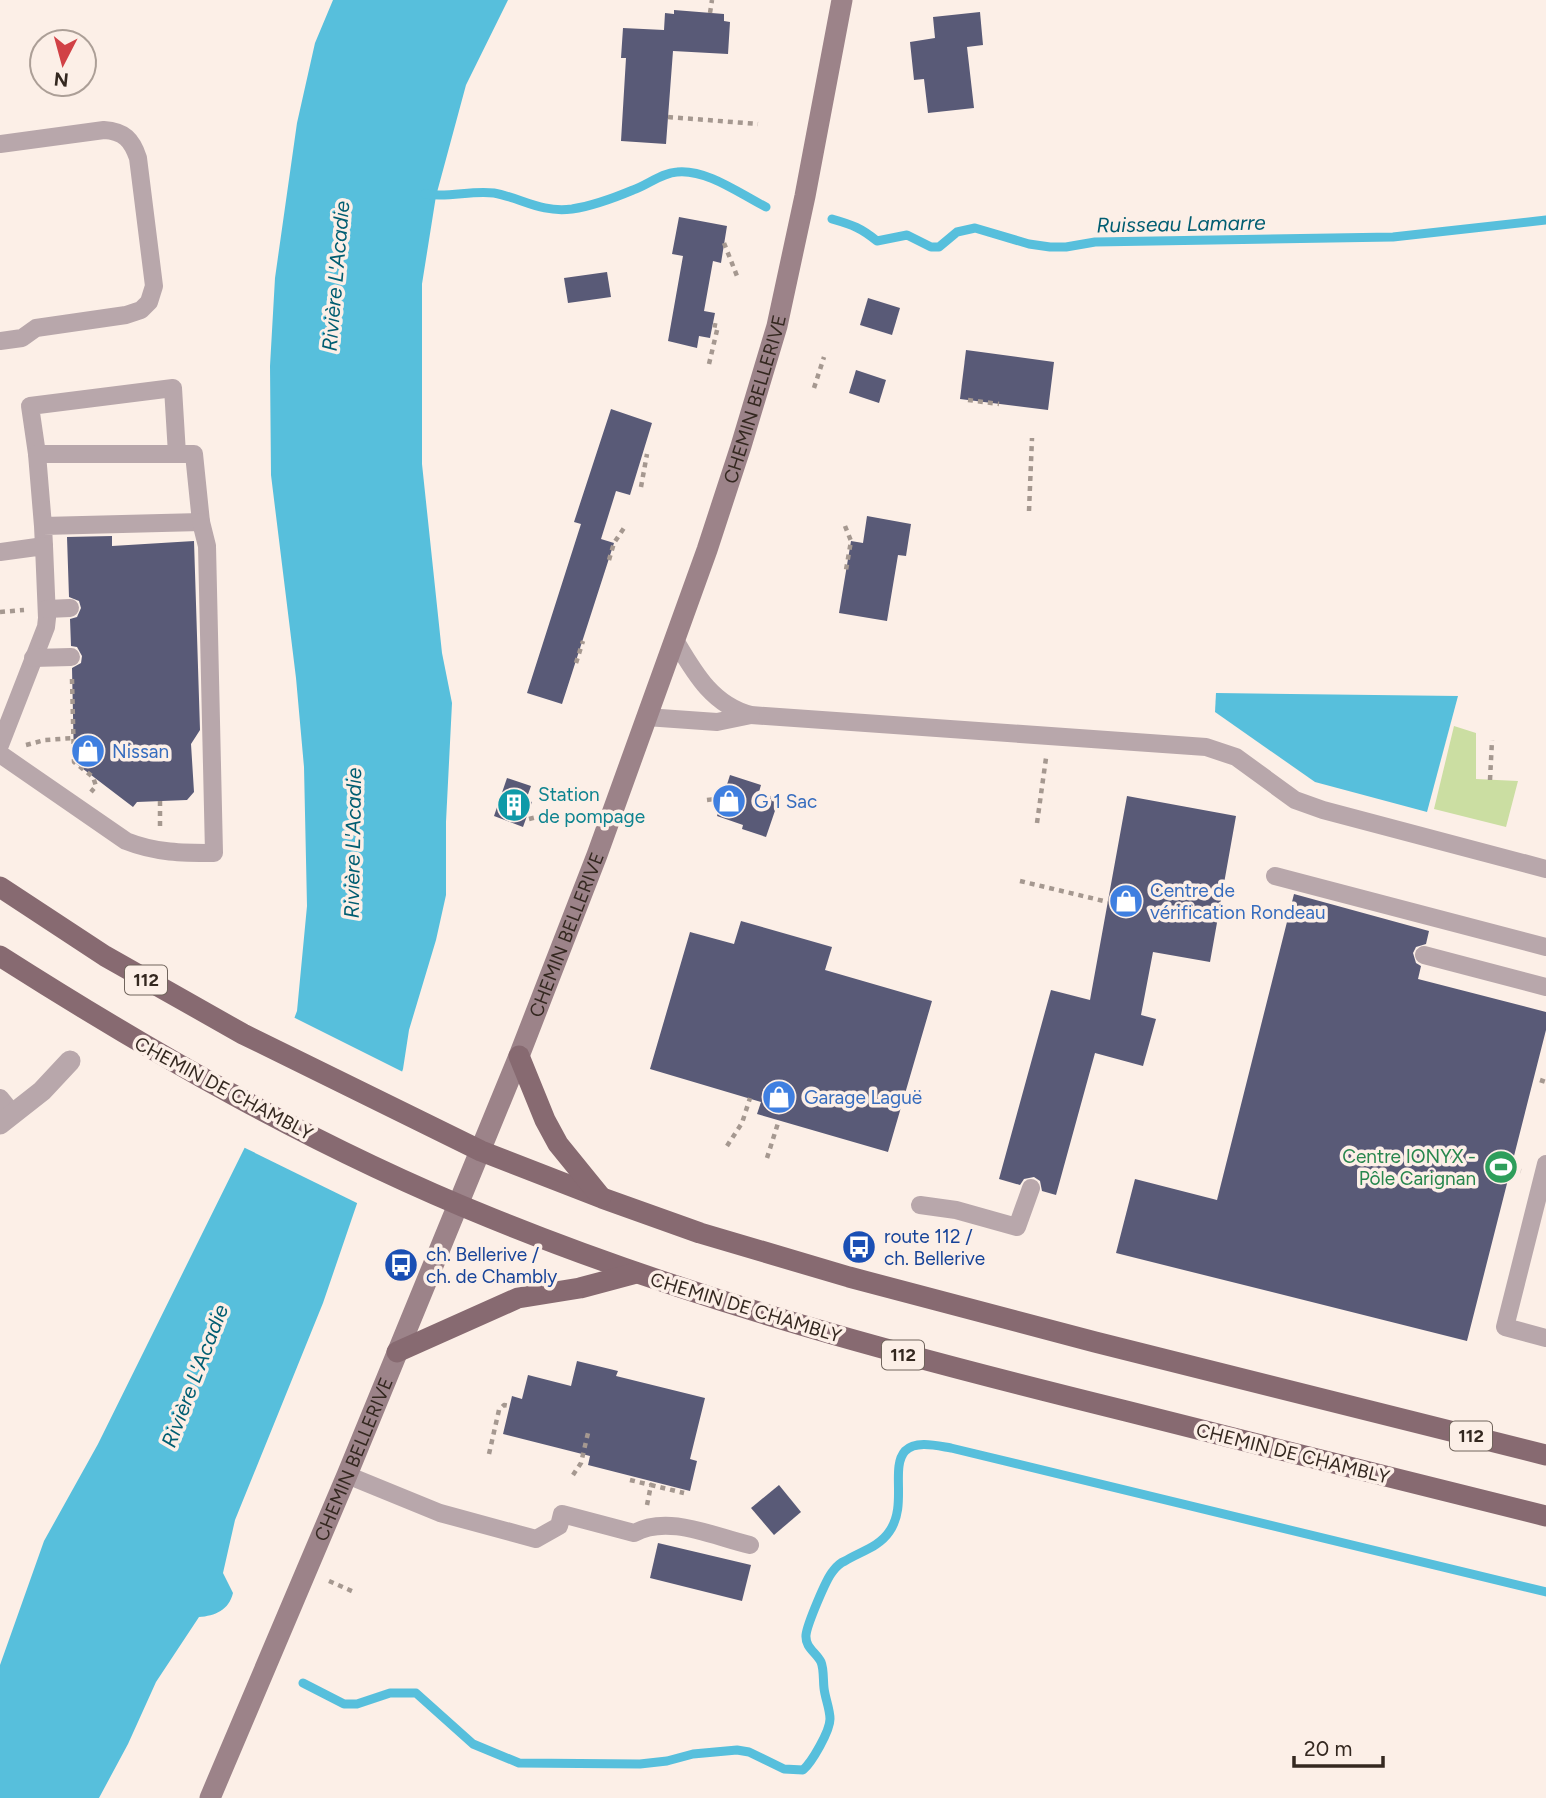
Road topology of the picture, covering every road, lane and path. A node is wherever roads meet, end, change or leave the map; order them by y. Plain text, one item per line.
1 (712, 0) edge
2 (842, 0) edge
3 (710, 13) dead end
4 (668, 117) dead end
5 (758, 124) dead end
6 (0, 144) edge
7 (724, 243) dead end
8 (737, 276) dead end
9 (713, 325) dead end
10 (0, 341) edge
11 (824, 357) dead end
12 (709, 364) dead end
13 (814, 388) dead end
14 (968, 400) dead end
15 (999, 404) dead end
16 (1032, 438) dead end
17 (37, 454) junction
18 (177, 454) junction
19 (647, 454) dead end
20 (641, 487) dead end
21 (1029, 511) dead end
22 (201, 522) junction
23 (43, 526) junction
24 (845, 526) dead end
25 (624, 528) dead end
26 (44, 546) junction
27 (0, 552) edge
28 (609, 560) dead end
29 (846, 570) dead end
30 (70, 608) dead end
31 (47, 609) junction
32 (674, 640) junction
33 (583, 641) dead end
34 (71, 657) dead end
35 (33, 658) junction
36 (576, 663) dead end
37 (72, 677) dead end
38 (751, 715) junction
39 (646, 717) junction
40 (74, 738) junction
41 (45, 740) dead end
42 (1492, 740) dead end
43 (0, 746) edge
44 (0, 754) edge
45 (1046, 756) dead end
46 (74, 762) junction
47 (69, 768) dead end
48 (93, 777) dead end
49 (1490, 780) dead end
50 (723, 798) dead end
51 (707, 800) dead end
52 (160, 801) dead end
53 (541, 816) dead end
54 (529, 819) dead end
55 (1037, 823) dead end
56 (160, 831) dead end
57 (1546, 869) edge
58 (1275, 876) dead end
59 (1020, 881) dead end
60 (0, 887) edge
61 (1108, 902) dead end
62 (1546, 947) edge
63 (1424, 955) dead end
64 (0, 956) edge
65 (1546, 987) edge
66 (519, 1056) junction
67 (70, 1061) dead end
68 (750, 1098) dead end
69 (4, 1112) edge
70 (779, 1120) dead end
71 (727, 1146) dead end
72 (481, 1151) junction
73 (767, 1158) dead end
74 (1546, 1164) edge
75 (1511, 1169) dead end
76 (1517, 1171) dead end
77 (1031, 1188) dead end
78 (602, 1198) junction
79 (459, 1205) junction
80 (920, 1205) dead end
81 (636, 1273) junction
82 (1546, 1338) edge
83 (397, 1352) junction
84 (510, 1406) dead end
85 (588, 1433) dead end
86 (489, 1454) dead end
87 (1546, 1455) edge
88 (347, 1475) junction
89 (573, 1475) dead end
90 (630, 1480) dead end
91 (651, 1485) junction
92 (684, 1493) dead end
93 (648, 1497) dead end
94 (1546, 1516) edge
95 (750, 1545) dead end
96 (210, 1798) edge

1 - 3 path
2 - 32 street, CHEMIN BELLERIVE
4 - 5 path
6 - 10 lane
7 - 8 path
9 - 12 path
11 - 13 path
14 - 15 path
16 - 21 path
17 - 18 lane
17 - 18 lane
17 - 23 lane
18 - 22 lane
19 - 20 path
22 - 23 lane
22 - 44 lane
23 - 26 lane
24 - 29 path
25 - 28 path
26 - 27 lane
26 - 31 lane
30 - 31 lane
31 - 35 lane
32 - 38 lane
32 - 39 street, CHEMIN BELLERIVE
33 - 36 path
34 - 35 lane
35 - 43 lane
37 - 40 path
38 - 39 lane
38 - 57 lane
39 - 66 street, CHEMIN BELLERIVE
40 - 41 path
40 - 46 path
42 - 49 path
45 - 55 path
46 - 47 path
46 - 48 path
50 - 51 path
52 - 56 path
53 - 54 path
58 - 62 lane
59 - 61 path
60 - 72 main road, 112
63 - 65 lane
64 - 79 main road, CHEMIN DE CHAMBLY / 112
66 - 72 street, CHEMIN BELLERIVE
66 - 78 main road
67 - 69 street
68 - 71 path
70 - 73 path
72 - 78 main road, 112
72 - 79 street, CHEMIN BELLERIVE
74 - 82 lane
75 - 76 path
77 - 80 lane
78 - 87 main road, 112
79 - 81 main road, CHEMIN DE CHAMBLY / 112
79 - 83 street, CHEMIN BELLERIVE
81 - 83 main road
81 - 94 main road, CHEMIN DE CHAMBLY / 112
83 - 88 street, CHEMIN BELLERIVE
84 - 86 path
85 - 89 path
88 - 95 lane
88 - 96 street, CHEMIN BELLERIVE
90 - 91 path
91 - 92 path
91 - 93 path

